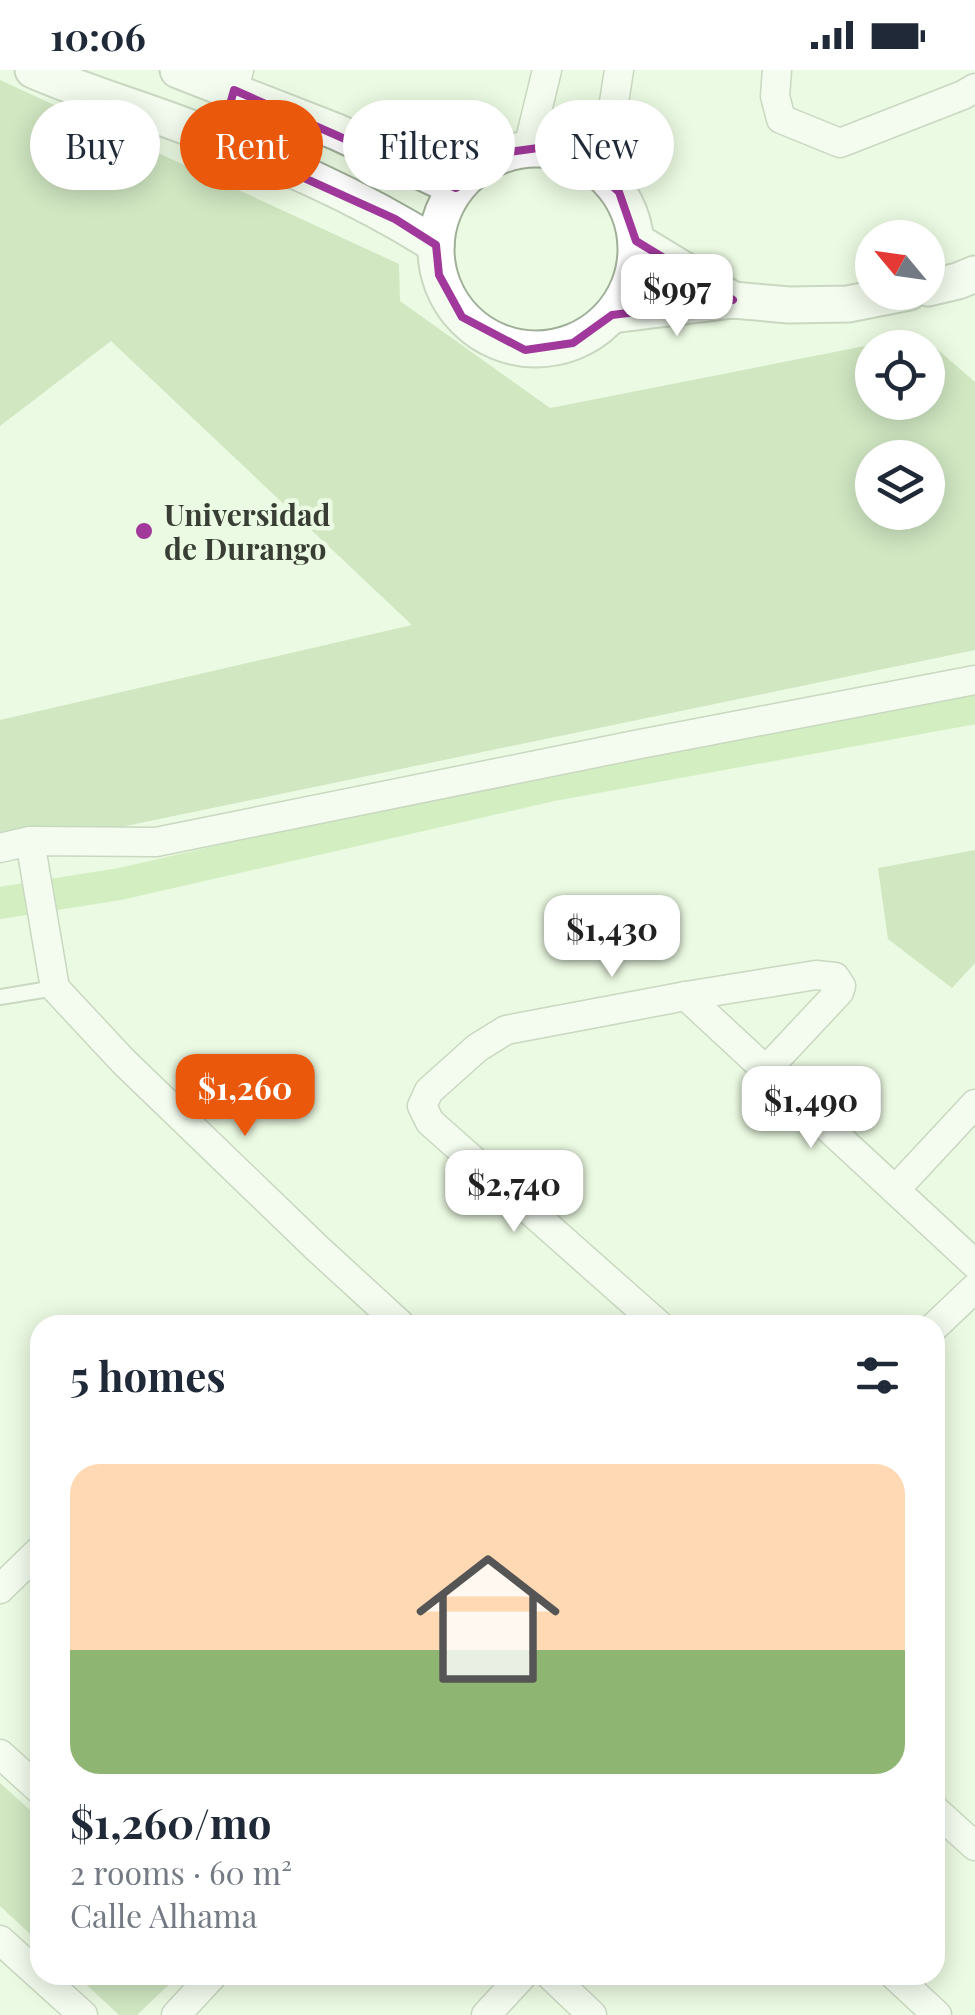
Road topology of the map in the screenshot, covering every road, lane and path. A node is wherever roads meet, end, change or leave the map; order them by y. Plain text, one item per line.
1 (33, 70) edge
2 (548, 70) edge
3 (619, 70) edge
4 (777, 70) edge
5 (192, 72) edge
6 (237, 80) edge
7 (975, 88) edge
8 (187, 100) edge
9 (614, 100) edge
10 (180, 124) edge
11 (343, 135) edge
12 (528, 148) junction
13 (535, 149) edge
14 (515, 151) edge
15 (323, 182) edge
16 (455, 190) edge
17 (618, 190) edge
18 (636, 241) junction
19 (436, 245) junction
20 (975, 274) edge
21 (945, 283) edge
22 (733, 300) junction
23 (855, 303) edge
24 (612, 315) junction
25 (975, 680) edge
26 (30, 842) junction
27 (0, 848) edge
28 (54, 975) junction
29 (686, 996) junction
30 (0, 997) edge
31 (766, 1070) junction
32 (975, 1104) edge
33 (895, 1190) junction
34 (975, 1264) edge
35 (975, 1288) edge
36 (391, 1315) edge
37 (648, 1315) edge
38 (945, 1316) edge
39 (30, 1560) edge
40 (0, 1589) edge
41 (0, 1754) edge
42 (30, 1781) edge
43 (945, 1819) edge
44 (975, 1846) edge
45 (0, 1940) edge
46 (30, 1967) edge
47 (50, 1985) edge
48 (204, 1985) edge
49 (514, 1985) edge
50 (560, 1985) edge
51 (905, 1985) edge
52 (83, 2015) edge
53 (176, 2015) edge
54 (486, 2015) edge
55 (592, 2015) edge
56 (937, 2015) edge

1 - 10 street
2 - 12 street
3 - 9 street
4 - 7 street
5 - 6 street
5 - 8 street
6 - 11 street
12 - 13 street
12 - 14 street
15 - 19 street
16 - 19 street
17 - 18 street
18 - 22 street
18 - 24 street
19 - 24 street
20 - 21 street
22 - 23 street
22 - 24 street
25 - 26 street
26 - 27 street
26 - 28 street
28 - 30 lane
28 - 36 street
29 - 31 street
29 - 31 street
29 - 37 street
31 - 33 street
32 - 33 street
33 - 34 street
35 - 38 street
39 - 40 street
41 - 42 street
43 - 44 street
45 - 46 street
47 - 52 street
48 - 53 street
49 - 54 street
50 - 55 street
51 - 56 street

